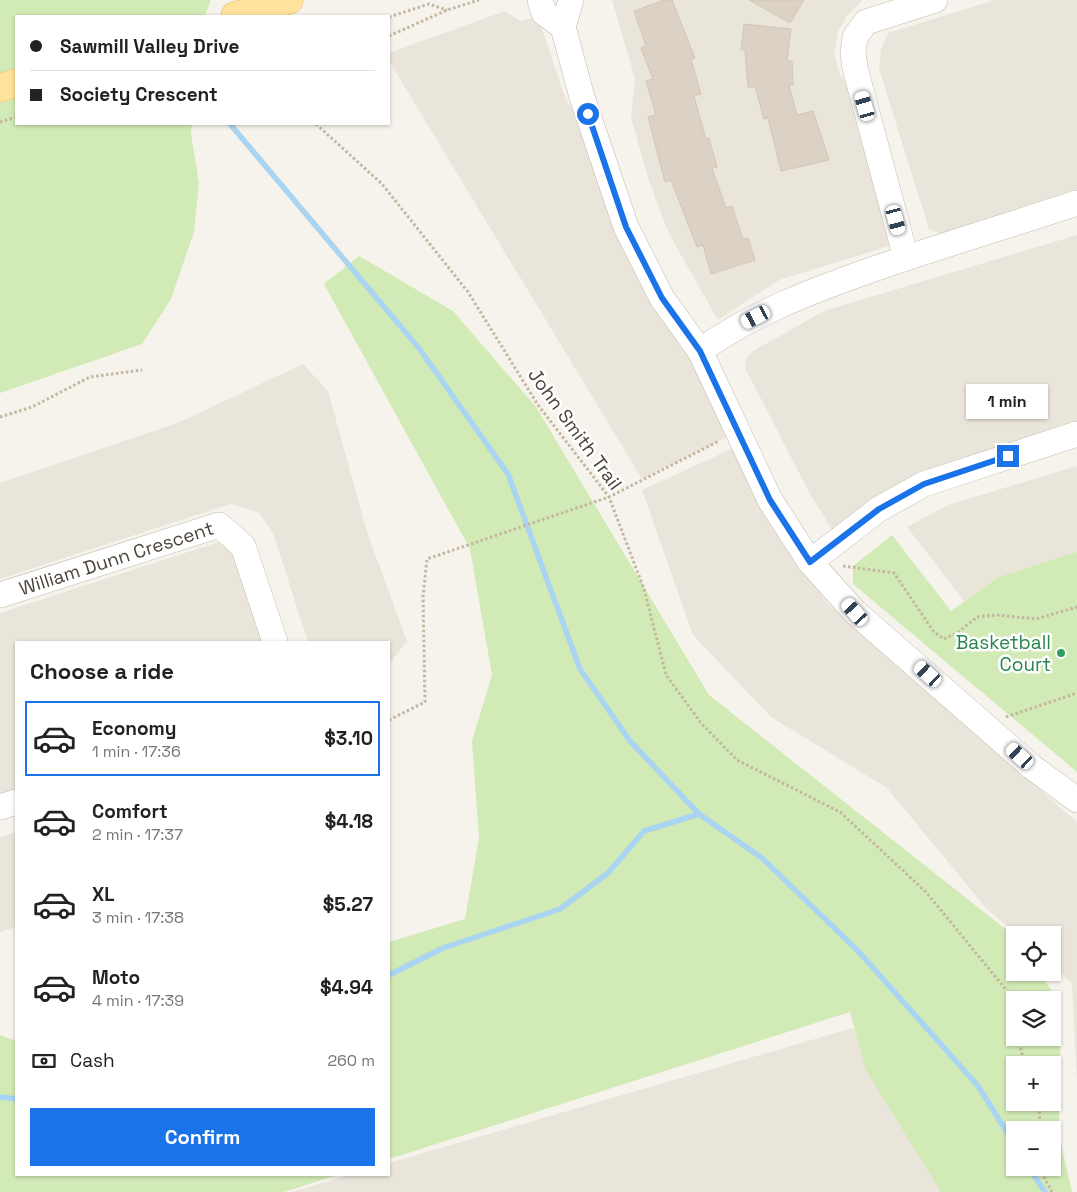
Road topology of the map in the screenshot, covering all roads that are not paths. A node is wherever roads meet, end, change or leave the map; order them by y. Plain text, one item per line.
1 (289, 0) edge
2 (540, 0) edge
3 (572, 0) edge
4 (936, 0) edge
5 (238, 15) edge
6 (563, 27) junction
7 (15, 83) edge
8 (0, 88) edge
9 (1077, 203) edge
10 (906, 258) junction
11 (700, 351) junction
12 (1077, 434) edge
13 (810, 562) junction
14 (0, 595) edge
15 (276, 641) edge
16 (1077, 800) edge
17 (15, 802) edge
18 (0, 807) edge

1 - 5 main road
2 - 6 street
3 - 6 street
4 - 10 street
6 - 11 street
7 - 8 main road
9 - 10 street
10 - 11 street
11 - 13 street
12 - 13 street
13 - 16 street
14 - 15 street, William Dunn Crescent
17 - 18 street

